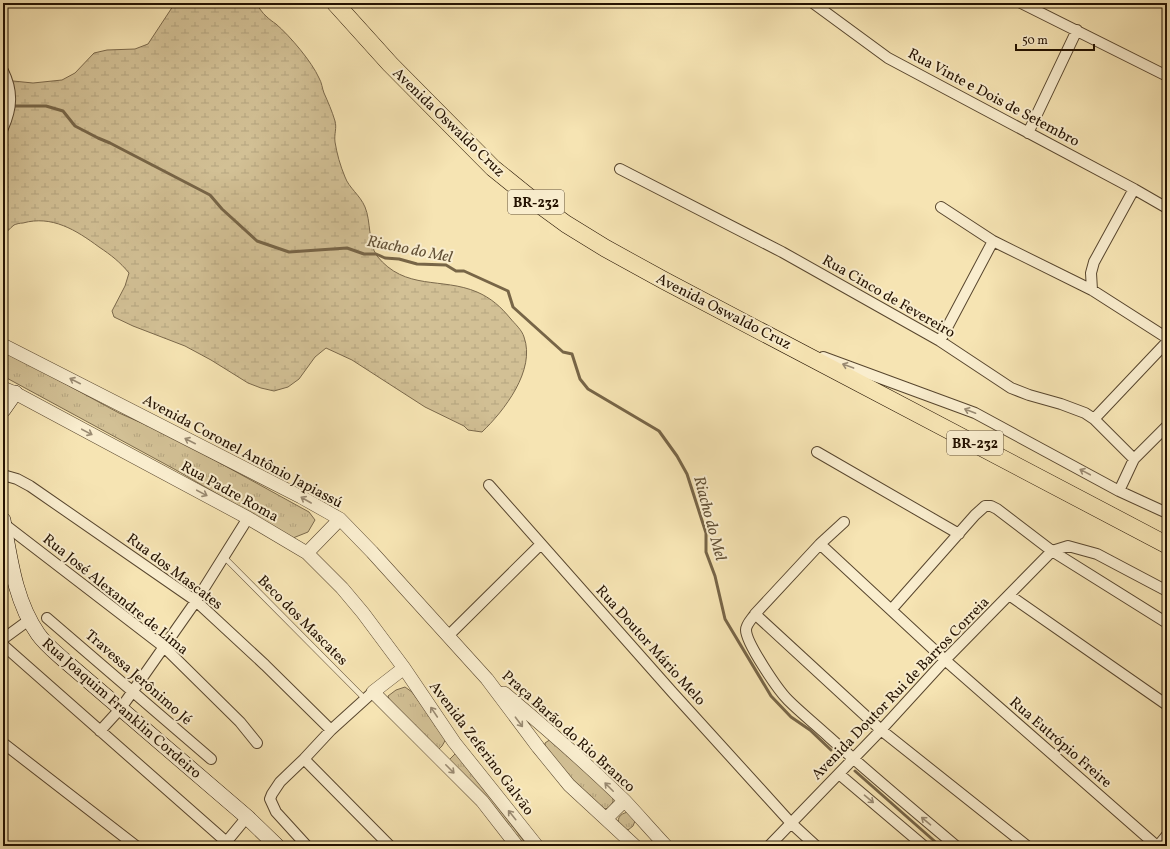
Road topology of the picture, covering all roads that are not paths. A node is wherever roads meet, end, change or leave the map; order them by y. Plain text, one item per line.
1 (335, 3) edge
2 (813, 3) edge
3 (1021, 3) edge
4 (1077, 30) junction
5 (3, 71) edge
6 (1167, 76) edge
7 (3, 128) edge
8 (1028, 133) junction
9 (620, 168) dead end
10 (1134, 189) junction
11 (941, 207) dead end
12 (1167, 208) edge
13 (993, 241) junction
14 (1092, 290) junction
15 (1167, 338) edge
16 (782, 341) junction
17 (940, 341) junction
18 (1167, 342) edge
19 (3, 345) edge
20 (9, 390) edge
21 (3, 410) edge
22 (1094, 419) junction
23 (1167, 426) edge
24 (817, 452) dead end
25 (1134, 459) junction
26 (3, 475) edge
27 (489, 485) dead end
28 (1119, 491) junction
29 (1167, 513) edge
30 (248, 518) junction
31 (340, 520) junction
32 (3, 522) edge
33 (844, 522) dead end
34 (959, 534) junction
35 (541, 544) junction
36 (820, 544) junction
37 (1167, 544) edge
38 (1052, 551) junction
39 (307, 553) junction
40 (224, 557) junction
41 (1167, 591) edge
42 (1009, 595) junction
43 (196, 601) junction
44 (891, 610) junction
45 (755, 614) junction
46 (47, 618) dead end
47 (29, 620) junction
48 (1167, 623) edge
49 (448, 636) junction
50 (3, 639) edge
51 (3, 645) edge
52 (164, 647) junction
53 (945, 660) junction
54 (404, 668) junction
55 (487, 679) junction
56 (131, 691) junction
57 (369, 696) junction
58 (1167, 705) edge
59 (121, 708) junction
60 (331, 730) junction
61 (881, 730) junction
62 (100, 731) junction
63 (552, 734) junction
64 (454, 742) junction
65 (3, 743) edge
66 (257, 743) dead end
67 (538, 747) junction
68 (438, 756) junction
69 (853, 758) junction
70 (211, 759) dead end
71 (304, 759) junction
72 (839, 774) junction
73 (624, 801) junction
74 (247, 818) junction
75 (606, 819) junction
76 (791, 823) junction
77 (646, 825) junction
78 (1167, 835) edge
79 (227, 845) edge
80 (630, 845) edge
81 (136, 846) edge
82 (277, 846) edge
83 (307, 846) edge
84 (390, 846) edge
85 (517, 846) edge
86 (537, 846) edge
87 (666, 846) edge
88 (769, 846) edge
89 (816, 846) edge
90 (924, 846) edge
91 (956, 846) edge
92 (1027, 846) edge
93 (1157, 846) edge

1 - 16 highway, Avenida Oswaldo Cruz / BR-232
2 - 8 street, Rua Vinte e Dois de Setembro
3 - 4 street
4 - 6 street
4 - 8 street
5 - 7 street
8 - 10 street, Rua Vinte e Dois de Setembro
9 - 17 street, Rua Cinco de Fevereiro
10 - 12 street, Rua Vinte e Dois de Setembro
10 - 14 street
11 - 13 street
13 - 14 street
13 - 17 street
14 - 15 street
28 -> 16 street
16 - 37 highway, Avenida Oswaldo Cruz / BR-232
17 - 22 street, Rua Cinco de Fevereiro
18 - 22 street
31 -> 19 street, Avenida Coronel Antônio Japiassú
20 - 21 main road
20 -> 30 street, Rua Padre Roma
22 - 25 street, Rua Cinco de Fevereiro
23 - 25 street
24 - 34 street
25 - 28 street
26 - 43 street, Rua dos Mascates
27 - 35 street, Rua Doutor Mário Melo
28 - 29 street
30 - 39 street, Rua Padre Roma
30 - 40 street
31 - 39 street
31 - 49 street, Avenida Coronel Antônio Japiassú
32 - 47 main road, Rua Joaquim Franklin Cordeiro
32 - 52 street, Rua José Alexandre de Lima
33 - 36 street
34 - 38 street
34 - 44 street
35 - 49 street
35 - 76 street, Rua Doutor Mário Melo
36 - 44 street, Rua Eutrópio Freire
36 - 45 street
38 - 41 street
38 - 42 street, Avenida Doutor Rui de Barros Correia
38 - 48 street
39 - 54 street, Rua Padre Roma
40 - 43 street
40 - 57 lane, Beco dos Mascates
42 - 53 street, Avenida Doutor Rui de Barros Correia
42 - 58 street
43 - 52 street
43 - 60 street, Rua dos Mascates
44 - 53 street, Rua Eutrópio Freire
45 - 61 street
45 - 69 street
46 - 56 street, Travessa Jerônimo Jé
47 - 50 street
47 - 59 main road, Rua Joaquim Franklin Cordeiro
49 - 55 street, Avenida Coronel Antônio Japiassú
51 - 62 street
52 - 56 street
52 - 66 street, Rua José Alexandre de Lima
53 - 61 street, Avenida Doutor Rui de Barros Correia
53 - 93 street, Rua Eutrópio Freire
54 - 57 street
64 -> 54 street, Avenida Zeferino Galvão
55 - 63 street, Praça Barão do Rio Branco
55 -> 67 street, Praça Barão do Rio Branco
56 - 59 street
56 - 70 street, Travessa Jerônimo Jé
57 - 60 street
57 - 68 street, Avenida Zeferino Galvão
59 - 62 street
59 - 74 main road, Rua Joaquim Franklin Cordeiro
60 - 71 street
61 - 69 street, Avenida Doutor Rui de Barros Correia
61 - 92 street
62 - 79 street
63 - 67 street
73 -> 63 street, Praça Barão do Rio Branco
64 - 68 street
86 -> 64 street, Avenida Zeferino Galvão
65 - 81 street
67 - 75 street, Praça Barão do Rio Branco
68 -> 85 street, Avenida Zeferino Galvão
69 - 72 street, Avenida Doutor Rui de Barros Correia
91 -> 69 street
71 - 83 street
71 - 84 street
72 - 76 street, Avenida Doutor Rui de Barros Correia
72 -> 90 street
73 - 75 street
73 - 77 street, Praça Barão do Rio Branco
74 - 79 street
74 - 82 main road, Rua Joaquim Franklin Cordeiro
75 - 80 street, Praça Barão do Rio Branco
76 - 88 street, Avenida Doutor Rui de Barros Correia
76 - 89 street, Rua Doutor Mário Melo
77 - 80 street
77 - 87 street
78 - 93 street

